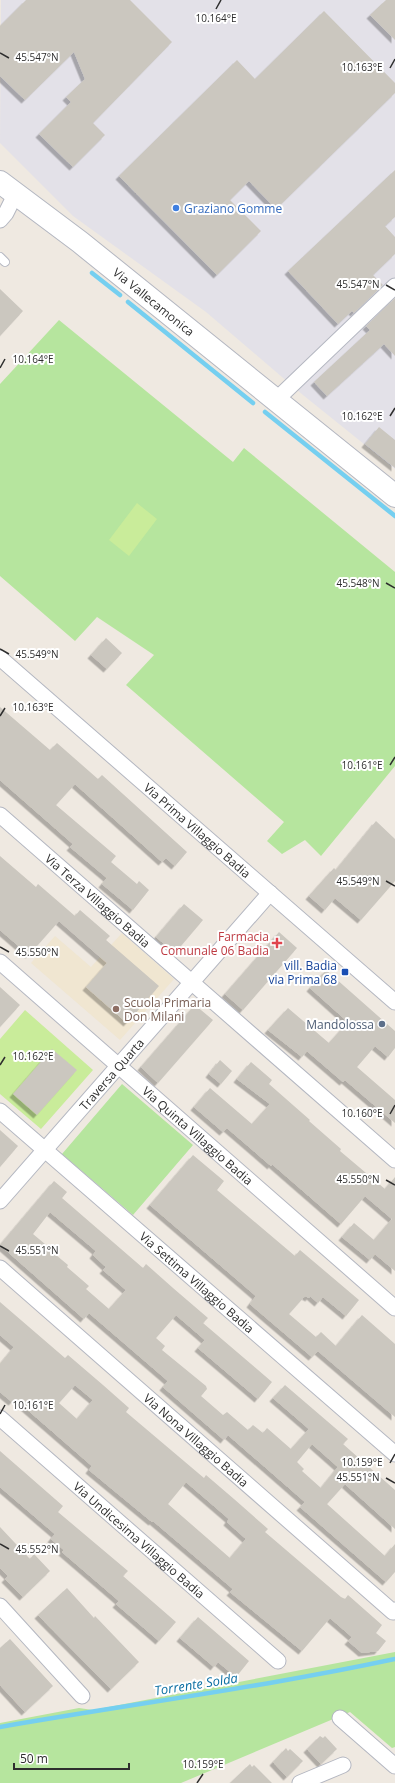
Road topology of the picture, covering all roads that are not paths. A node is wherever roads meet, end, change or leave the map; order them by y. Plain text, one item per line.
1 (0, 174) edge
2 (16, 193) edge
3 (0, 220) edge
4 (395, 286) edge
5 (276, 400) junction
6 (395, 496) edge
7 (0, 658) edge
8 (0, 815) edge
9 (270, 893) junction
10 (0, 962) edge
11 (192, 983) junction
12 (395, 1002) edge
13 (119, 1065) junction
14 (0, 1111) edge
15 (45, 1150) junction
16 (395, 1160) edge
17 (0, 1201) edge
18 (0, 1268) edge
19 (395, 1308) edge
20 (0, 1418) edge
21 (395, 1454) edge
22 (0, 1606) edge
23 (394, 1611) edge
24 (278, 1661) dead end
25 (82, 1696) dead end
26 (340, 1718) dead end
27 (343, 1765) dead end
28 (395, 1766) edge
29 (300, 1783) edge

1 - 2 main road, Via Vallecamonica
2 - 3 street
2 - 5 main road, Via Vallecamonica
4 - 5 street
5 - 6 main road, Via Vallecamonica
7 - 9 street, Via Prima Villaggio Badia
8 - 11 street, Via Terza Villaggio Badia
9 - 11 street, Traversa Quarta
9 - 12 street, Via Prima Villaggio Badia
10 - 13 street, Via Quinta Villaggio Badia
11 - 13 street, Traversa Quarta
11 - 16 street, Via Terza Villaggio Badia
13 - 15 street, Traversa Quarta
13 - 19 street, Via Quinta Villaggio Badia
14 - 15 street, Via Settima Villaggio Badia
15 - 17 street, Traversa Quarta
15 - 21 street, Via Settima Villaggio Badia
18 - 23 street, Via Nona Villaggio Badia
20 - 24 street, Via Undicesima Villaggio Badia
22 - 25 street
26 - 28 street
27 - 29 street

